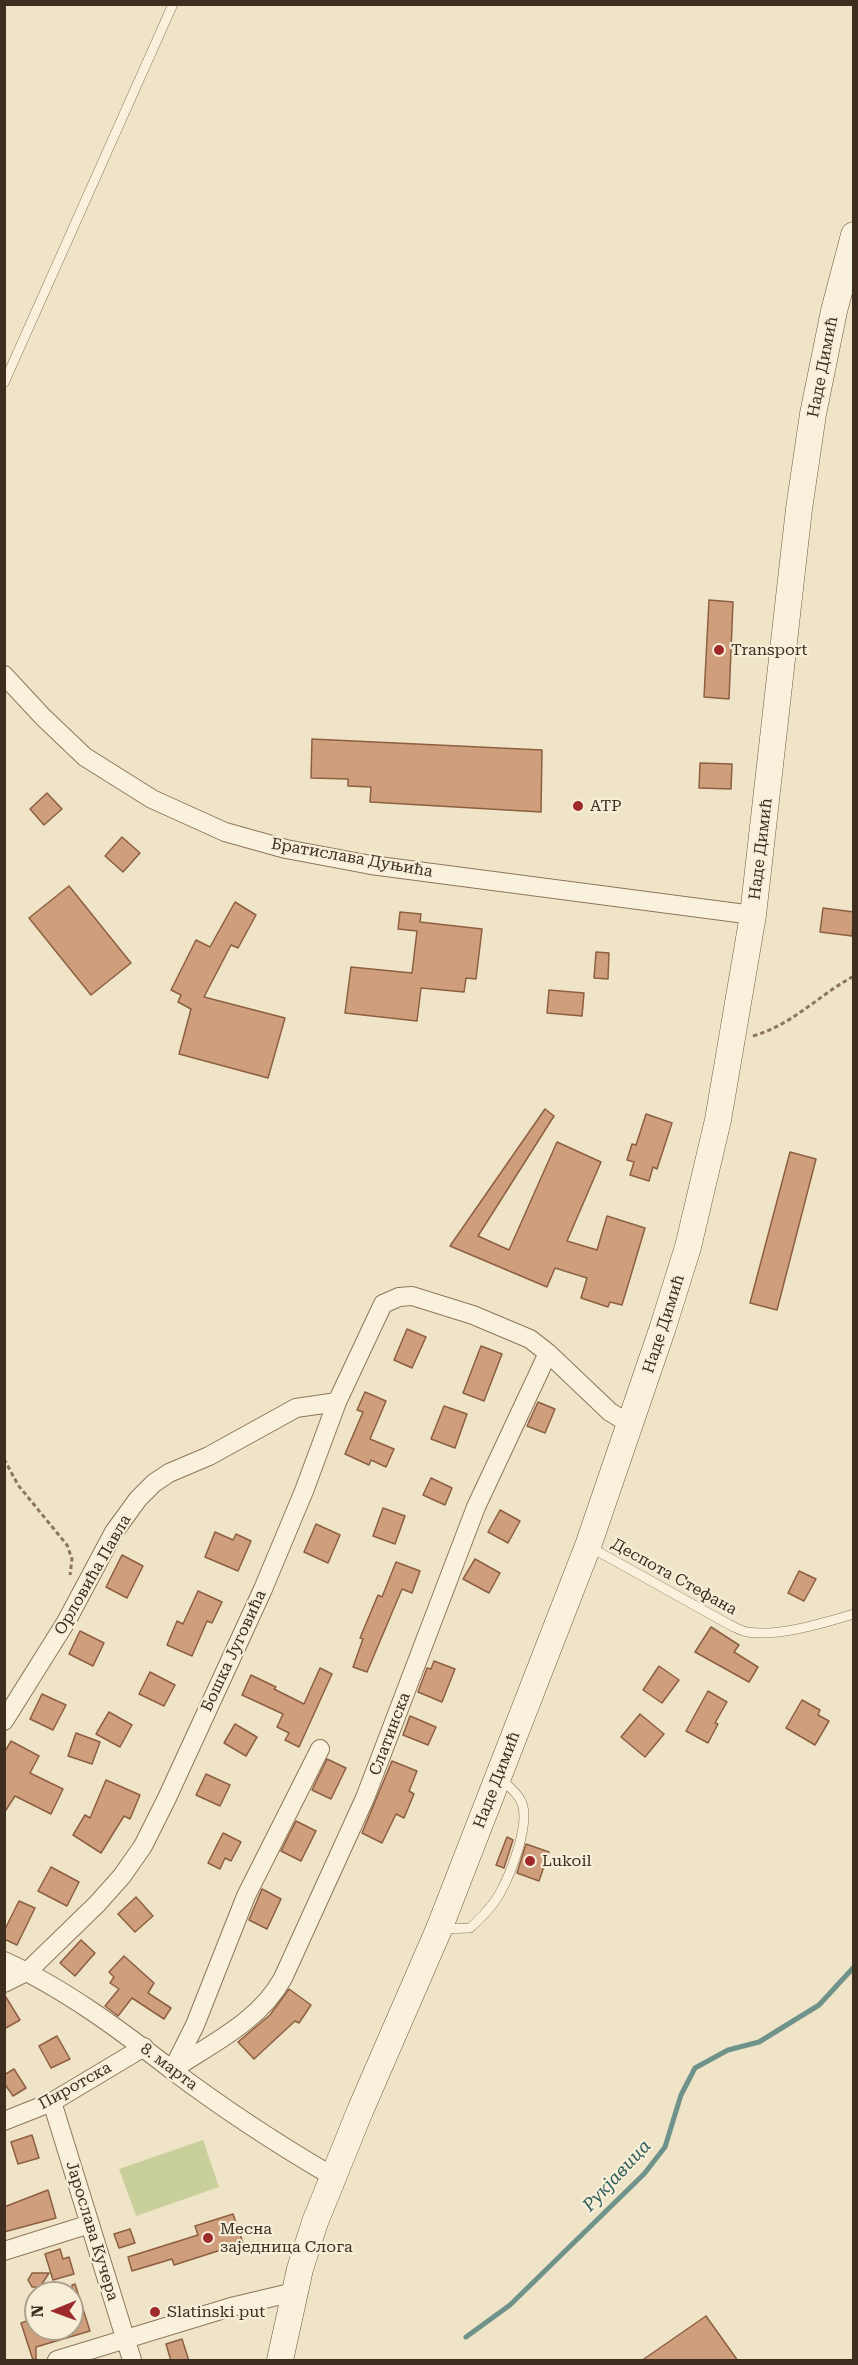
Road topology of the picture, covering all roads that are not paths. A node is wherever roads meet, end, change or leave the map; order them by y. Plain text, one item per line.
1 (173, 4) edge
2 (854, 236) edge
3 (4, 383) edge
4 (4, 675) edge
5 (753, 915) junction
6 (548, 1353) junction
7 (337, 1402) junction
8 (630, 1424) junction
9 (588, 1546) junction
10 (854, 1614) edge
11 (4, 1720) edge
12 (320, 1749) dead end
13 (498, 1777) junction
14 (439, 1929) junction
15 (4, 1961) edge
16 (28, 1971) junction
17 (4, 1983) edge
18 (144, 2047) junction
19 (172, 2070) junction
20 (52, 2102) junction
21 (4, 2121) edge
22 (332, 2176) junction
23 (90, 2224) junction
24 (4, 2251) edge
25 (294, 2292) junction
26 (125, 2338) junction
27 (57, 2361) edge
28 (132, 2361) edge
29 (280, 2361) edge

1 - 3 lane
2 - 5 main road, Наде Димић
4 - 5 street, Братислава Дуњића
5 - 8 main road, Наде Димић
6 - 7 street, Бошка Југовића
6 - 8 street
6 - 19 street, Слатинска
7 - 11 street, Орловића Павла
7 - 16 street, Бошка Југовића
8 - 9 main road, Наде Димић
9 - 10 lane, Деспота Стефана
9 - 13 main road, Наде Димић
12 - 19 street
13 - 14 main road, Наде Димић
13 - 14 lane
14 - 22 main road, Наде Димић
15 - 16 street, 8. марта
16 - 17 street, Бошка Југовића
16 - 18 street, 8. марта
18 - 19 street, 8. марта
18 - 20 street, Пиротска
19 - 22 street, 8. марта
20 - 21 street, Пиротска
20 - 23 street, Јарослава Кучера
22 - 25 main road, Наде Димић
23 - 24 street
23 - 26 street, Јарослава Кучера
25 - 26 street
25 - 29 main road, Наде Димић
26 - 27 street
26 - 28 street, Јарослава Кучера

